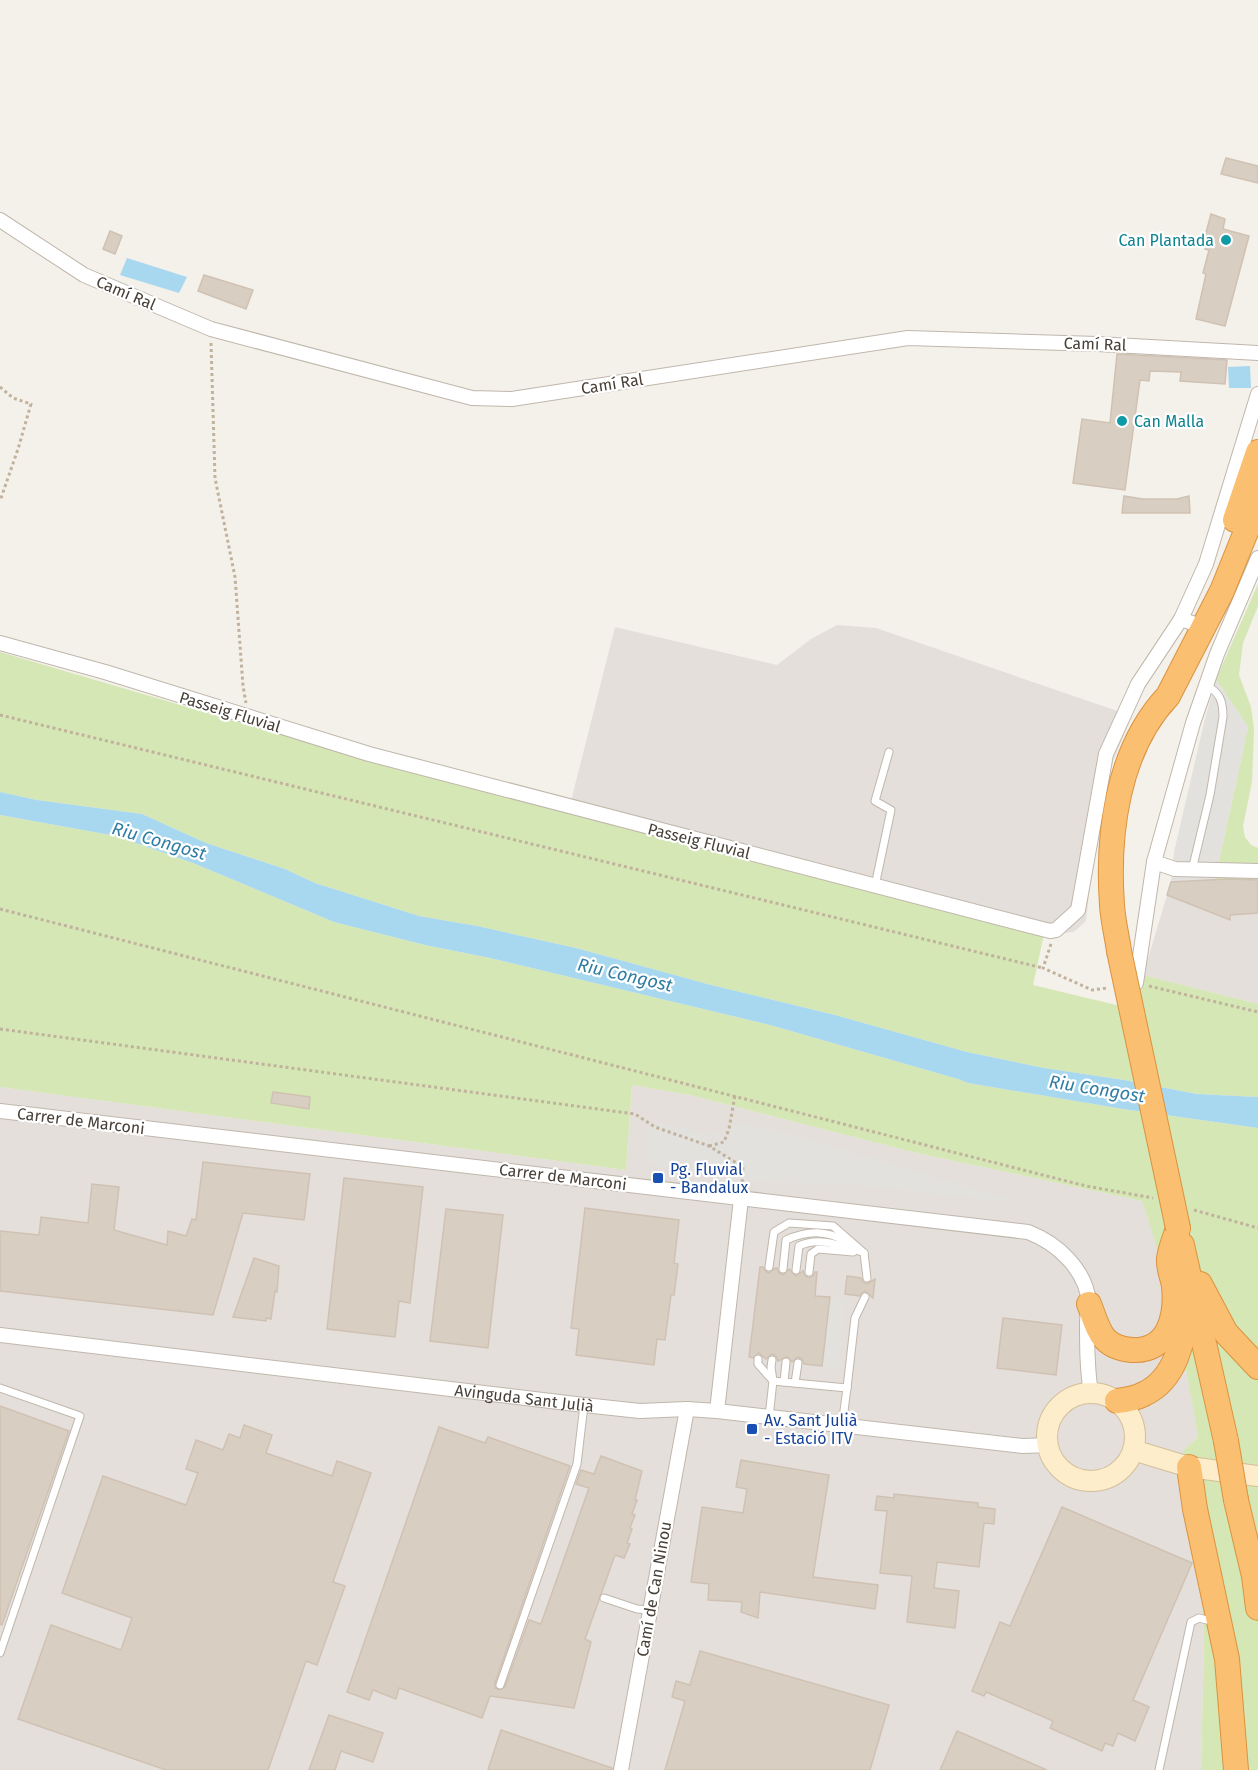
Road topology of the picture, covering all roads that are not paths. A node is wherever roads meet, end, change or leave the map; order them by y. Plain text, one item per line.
1 (0, 220) edge
2 (1258, 353) edge
3 (1258, 394) edge
4 (1258, 452) edge
5 (1255, 487) edge
6 (1251, 530) edge
7 (1258, 558) edge
8 (1188, 622) junction
9 (0, 642) edge
10 (1205, 685) junction
11 (1155, 710) junction
12 (889, 752) dead end
13 (1154, 862) junction
14 (1192, 870) junction
15 (1258, 871) edge
16 (875, 886) junction
17 (1136, 983) dead end
18 (0, 1111) edge
19 (741, 1199) junction
20 (1184, 1227) junction
21 (864, 1253) junction
22 (770, 1268) dead end
23 (783, 1269) dead end
24 (796, 1270) dead end
25 (809, 1272) dead end
26 (867, 1278) dead end
27 (1174, 1287) junction
28 (865, 1297) dead end
29 (1089, 1304) junction
30 (0, 1335) edge
31 (758, 1359) dead end
32 (772, 1360) dead end
33 (786, 1362) dead end
34 (798, 1363) dead end
35 (1258, 1367) edge
36 (773, 1381) junction
37 (784, 1382) junction
38 (795, 1383) junction
39 (0, 1388) edge
40 (847, 1388) junction
41 (1091, 1393) junction
42 (1117, 1401) junction
43 (584, 1405) junction
44 (687, 1409) junction
45 (717, 1411) junction
46 (769, 1417) junction
47 (842, 1426) junction
48 (1049, 1446) junction
49 (1133, 1450) junction
50 (1189, 1467) junction
51 (1258, 1476) edge
52 (604, 1598) dead end
53 (1258, 1608) edge
54 (650, 1610) junction
55 (1220, 1623) junction
56 (0, 1653) edge
57 (500, 1685) dead end
58 (621, 1770) edge
59 (1159, 1770) edge
60 (1236, 1770) edge

1 - 2 street, Camí Ral
3 - 8 street
4 - 5 highway
5 - 6 highway
5 - 8 highway
6 - 11 highway
7 - 10 street
8 - 11 highway
8 - 16 street, Passeig Fluvial
9 - 16 street, Passeig Fluvial
10 - 13 street
10 - 14 lane
11 - 20 highway, bridge
12 - 16 lane
13 - 14 street
13 - 17 street
14 - 15 street
18 - 19 street, Carrer de Marconi
19 - 29 street, Carrer de Marconi
19 - 45 street
20 - 27 highway
20 - 35 highway
20 - 53 highway, bridge
21 - 22 lane
21 - 23 lane
21 - 24 lane
21 - 25 lane
21 - 26 lane
27 - 29 highway
27 - 42 highway
28 - 40 lane
29 - 41 street
30 - 43 street, Avinguda Sant Julià
31 - 36 lane
32 - 36 lane
33 - 37 lane
34 - 38 lane
36 - 37 lane
36 - 46 lane
37 - 38 lane
38 - 40 lane
39 - 56 lane
40 - 47 lane
41 - 42 street
41 - 48 street
42 - 49 street
43 - 44 street, Avinguda Sant Julià
43 - 57 lane
44 - 45 street, Avinguda Sant Julià
44 - 54 street, Camí de Can Ninou
45 - 46 street, Avinguda Sant Julià
46 - 47 street, Avinguda Sant Julià
47 - 48 street, Avinguda Sant Julià
48 - 49 street
49 - 50 street
50 - 51 street
50 - 55 highway
52 - 54 lane
54 - 58 street, Camí de Can Ninou
55 - 59 lane
55 - 60 highway

